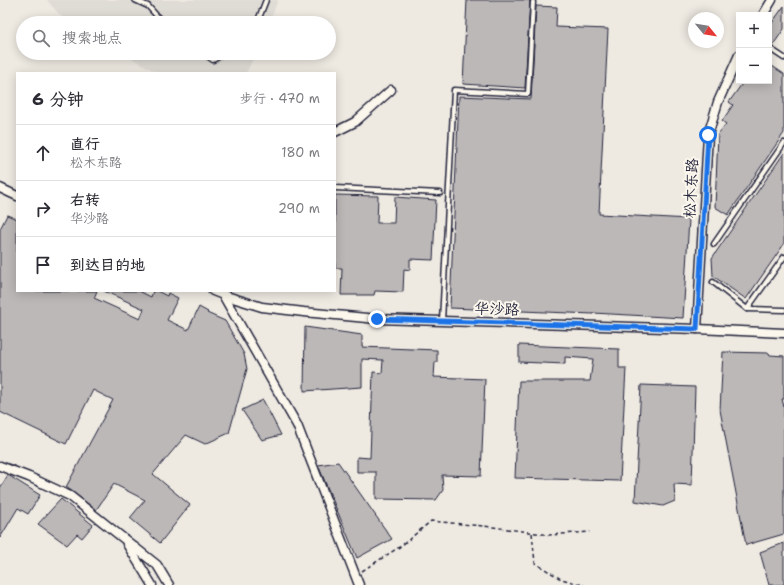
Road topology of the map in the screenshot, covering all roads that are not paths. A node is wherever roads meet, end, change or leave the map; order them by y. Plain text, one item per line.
1 (135, 0) edge
2 (266, 0) edge
3 (772, 0) edge
4 (533, 2) dead end
5 (765, 12) edge
6 (157, 16) edge
7 (260, 16) edge
8 (772, 50) edge
9 (784, 58) edge
10 (736, 62) edge
11 (391, 90) dead end
12 (336, 132) edge
13 (784, 143) edge
14 (0, 188) edge
15 (336, 188) edge
16 (440, 193) dead end
17 (16, 196) edge
18 (714, 244) dead end
19 (784, 257) edge
20 (713, 282) dead end
21 (223, 293) edge
22 (747, 309) junction
23 (784, 310) edge
24 (442, 321) junction
25 (697, 329) junction
26 (784, 333) edge
27 (0, 466) edge
28 (123, 539) junction
29 (152, 585) edge
30 (169, 585) edge
31 (359, 585) edge

1 - 6 lane
2 - 7 lane
3 - 5 street
4 - 24 lane
8 - 9 lane
10 - 25 street, 松木东路
11 - 12 street
13 - 18 lane
14 - 17 street
15 - 16 lane
19 - 22 lane
20 - 22 lane
21 - 24 street, 华沙路
21 - 31 street
22 - 23 lane
24 - 25 street, 华沙路
25 - 26 street, 华沙路
27 - 28 street
28 - 29 street
28 - 30 street

